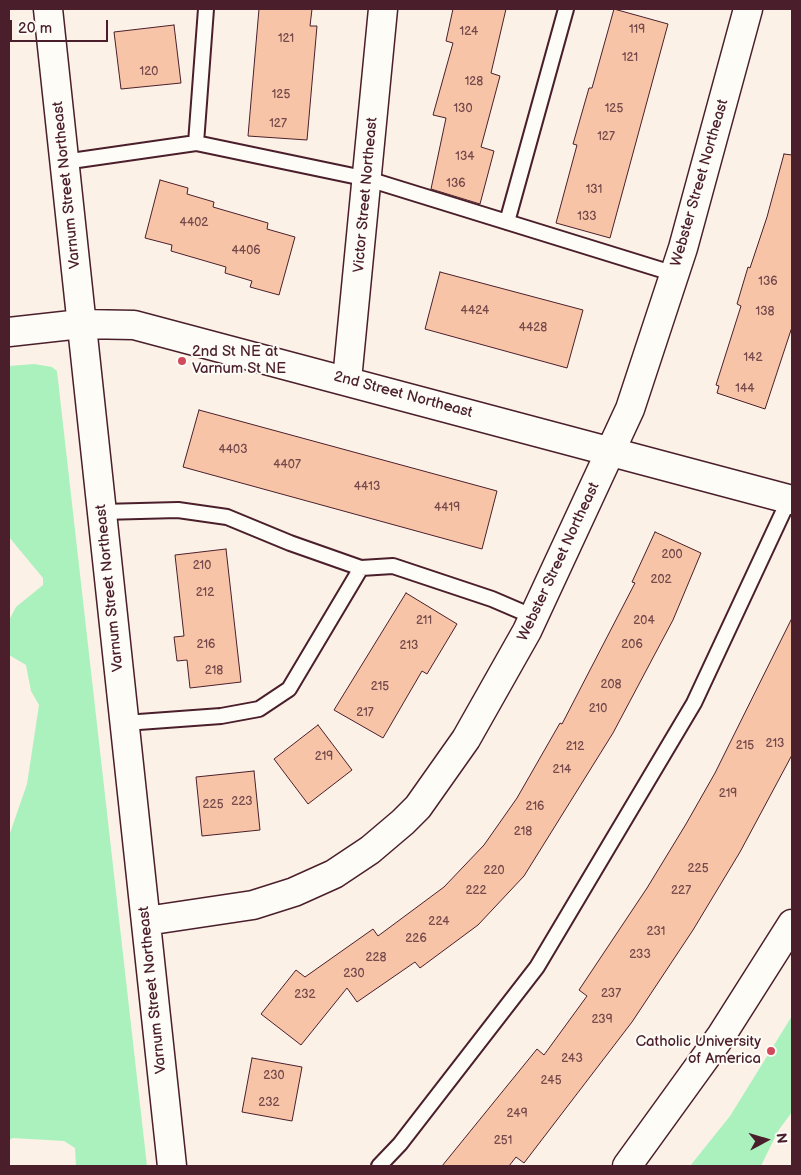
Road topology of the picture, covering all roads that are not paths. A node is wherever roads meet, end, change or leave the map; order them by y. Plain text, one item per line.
1 (48, 9) edge
2 (206, 9) edge
3 (383, 9) edge
4 (566, 9) edge
5 (748, 9) edge
6 (196, 142) junction
7 (64, 162) junction
8 (368, 180) junction
9 (507, 222) junction
10 (675, 274) junction
11 (81, 324) junction
12 (9, 332) edge
13 (347, 380) junction
14 (611, 451) junction
15 (791, 497) edge
16 (102, 512) junction
17 (361, 568) junction
18 (534, 617) junction
19 (125, 723) junction
20 (146, 921) junction
21 (792, 924) edge
22 (172, 1166) edge
23 (379, 1166) edge
24 (627, 1166) edge

1 - 7 street, Varnum Street Northeast
2 - 6 lane
3 - 8 street, Victor Street Northeast
4 - 9 lane
5 - 10 street, Webster Street Northeast
6 - 7 lane
6 - 8 lane
7 - 11 street, Varnum Street Northeast
8 - 9 lane
8 - 13 street, Victor Street Northeast
9 - 10 lane
10 - 14 street, Webster Street Northeast
11 - 12 street, 2nd Street Northeast
11 - 13 street, 2nd Street Northeast
11 - 16 street, Varnum Street Northeast
13 - 14 street, 2nd Street Northeast
14 - 15 street, 2nd Street Northeast
14 - 18 street, Webster Street Northeast
15 - 23 lane
16 - 17 lane
16 - 19 street, Varnum Street Northeast
17 - 18 lane
17 - 19 lane
18 - 20 street, Webster Street Northeast
19 - 20 street, Varnum Street Northeast
20 - 22 street, Varnum Street Northeast
21 - 24 street

